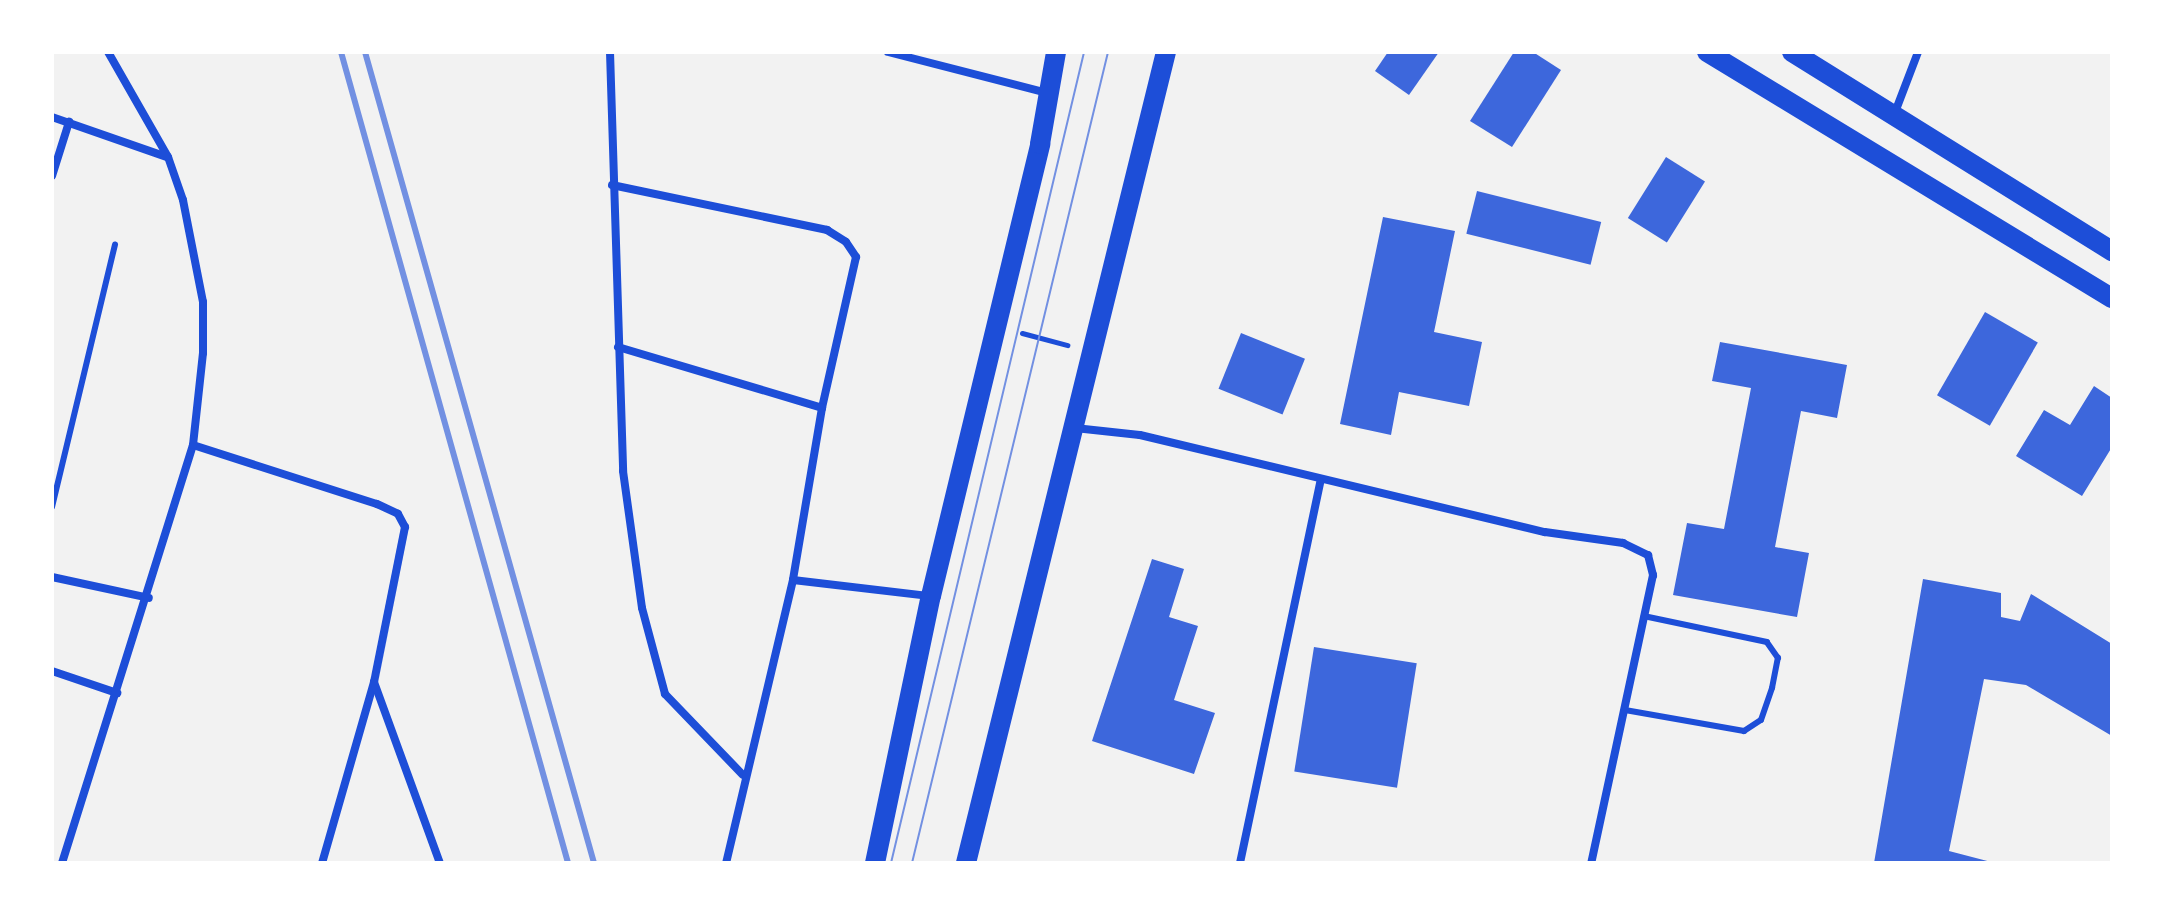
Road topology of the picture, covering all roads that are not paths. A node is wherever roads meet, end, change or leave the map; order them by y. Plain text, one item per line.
1 (108, 52) edge
2 (610, 52) edge
3 (888, 52) edge
4 (1056, 52) edge
5 (1166, 52) edge
6 (1707, 52) edge
7 (1792, 52) edge
8 (1918, 52) edge
9 (1049, 93) junction
10 (52, 117) edge
11 (1894, 117) junction
12 (69, 122) junction
13 (168, 157) junction
14 (52, 176) edge
15 (612, 185) junction
16 (115, 244) dead end
17 (2112, 251) edge
18 (2112, 298) edge
19 (618, 347) junction
20 (822, 408) junction
21 (1074, 428) junction
22 (193, 445) junction
23 (1320, 482) junction
24 (52, 507) edge
25 (52, 577) edge
26 (793, 580) junction
27 (931, 596) junction
28 (149, 598) junction
29 (1644, 616) junction
30 (52, 671) edge
31 (374, 682) junction
32 (117, 693) junction
33 (1625, 710) junction
34 (743, 775) junction
35 (62, 863) edge
36 (322, 863) edge
37 (440, 863) edge
38 (726, 863) edge
39 (875, 863) edge
40 (966, 863) edge
41 (1240, 863) edge
42 (1591, 863) edge

1 - 13 street
2 - 15 street
3 - 9 street
4 - 9 main road
5 - 21 main road
6 - 18 main road
7 - 11 main road
8 - 11 street
9 - 27 main road
10 - 12 street
11 - 17 main road
12 - 13 street
12 - 14 street
13 - 22 street
15 - 19 street
15 - 20 street
16 - 24 lane
19 - 20 street
19 - 34 street
20 - 26 street
21 - 23 street
21 - 40 main road
22 - 28 street
22 - 31 street
23 - 29 street
23 - 41 street
25 - 28 street
26 - 27 street
26 - 34 street
27 - 39 main road
28 - 32 street
29 - 33 street
29 - 33 lane
30 - 32 street
31 - 36 street
31 - 37 street
32 - 35 street
33 - 42 street
34 - 38 street

